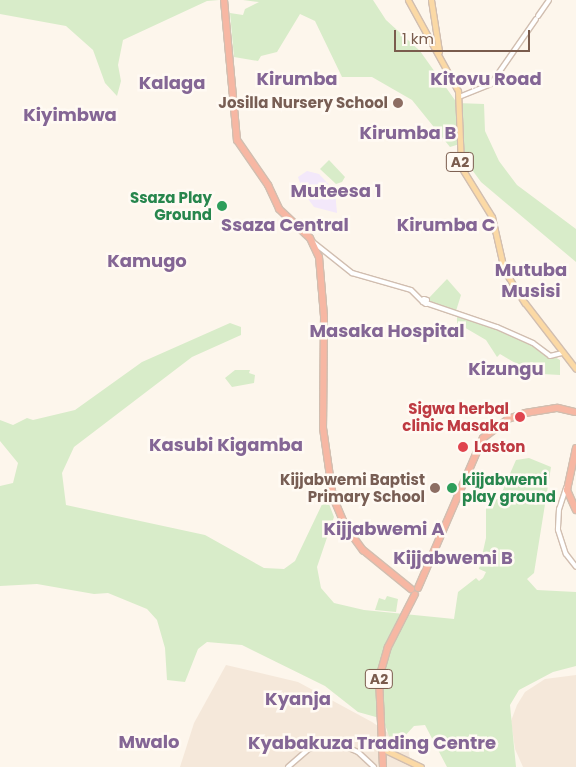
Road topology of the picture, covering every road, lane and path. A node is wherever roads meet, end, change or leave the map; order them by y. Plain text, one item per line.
1 (224, 0) edge
2 (408, 0) edge
3 (431, 0) edge
4 (550, 0) edge
5 (439, 55) junction
6 (459, 97) junction
7 (313, 242) junction
8 (562, 353) junction
9 (576, 369) edge
10 (576, 412) edge
11 (576, 448) edge
12 (573, 471) edge
13 (567, 483) junction
14 (576, 510) edge
15 (576, 567) edge
16 (414, 589) junction
17 (381, 748) junction
18 (288, 767) edge
19 (374, 767) edge
20 (383, 767) edge
21 (421, 767) edge

1 - 7 highway
2 - 5 main road, A2
3 - 5 main road
4 - 6 street
5 - 6 main road, A2
6 - 8 main road, A2
7 - 8 street
7 - 16 highway
8 - 9 main road, A2
10 - 16 highway, A2
11 - 12 highway
12 - 13 highway
13 - 14 highway
13 - 15 street
16 - 17 highway, A2
17 - 20 highway, A2
17 - 21 main road
18 - 19 street

